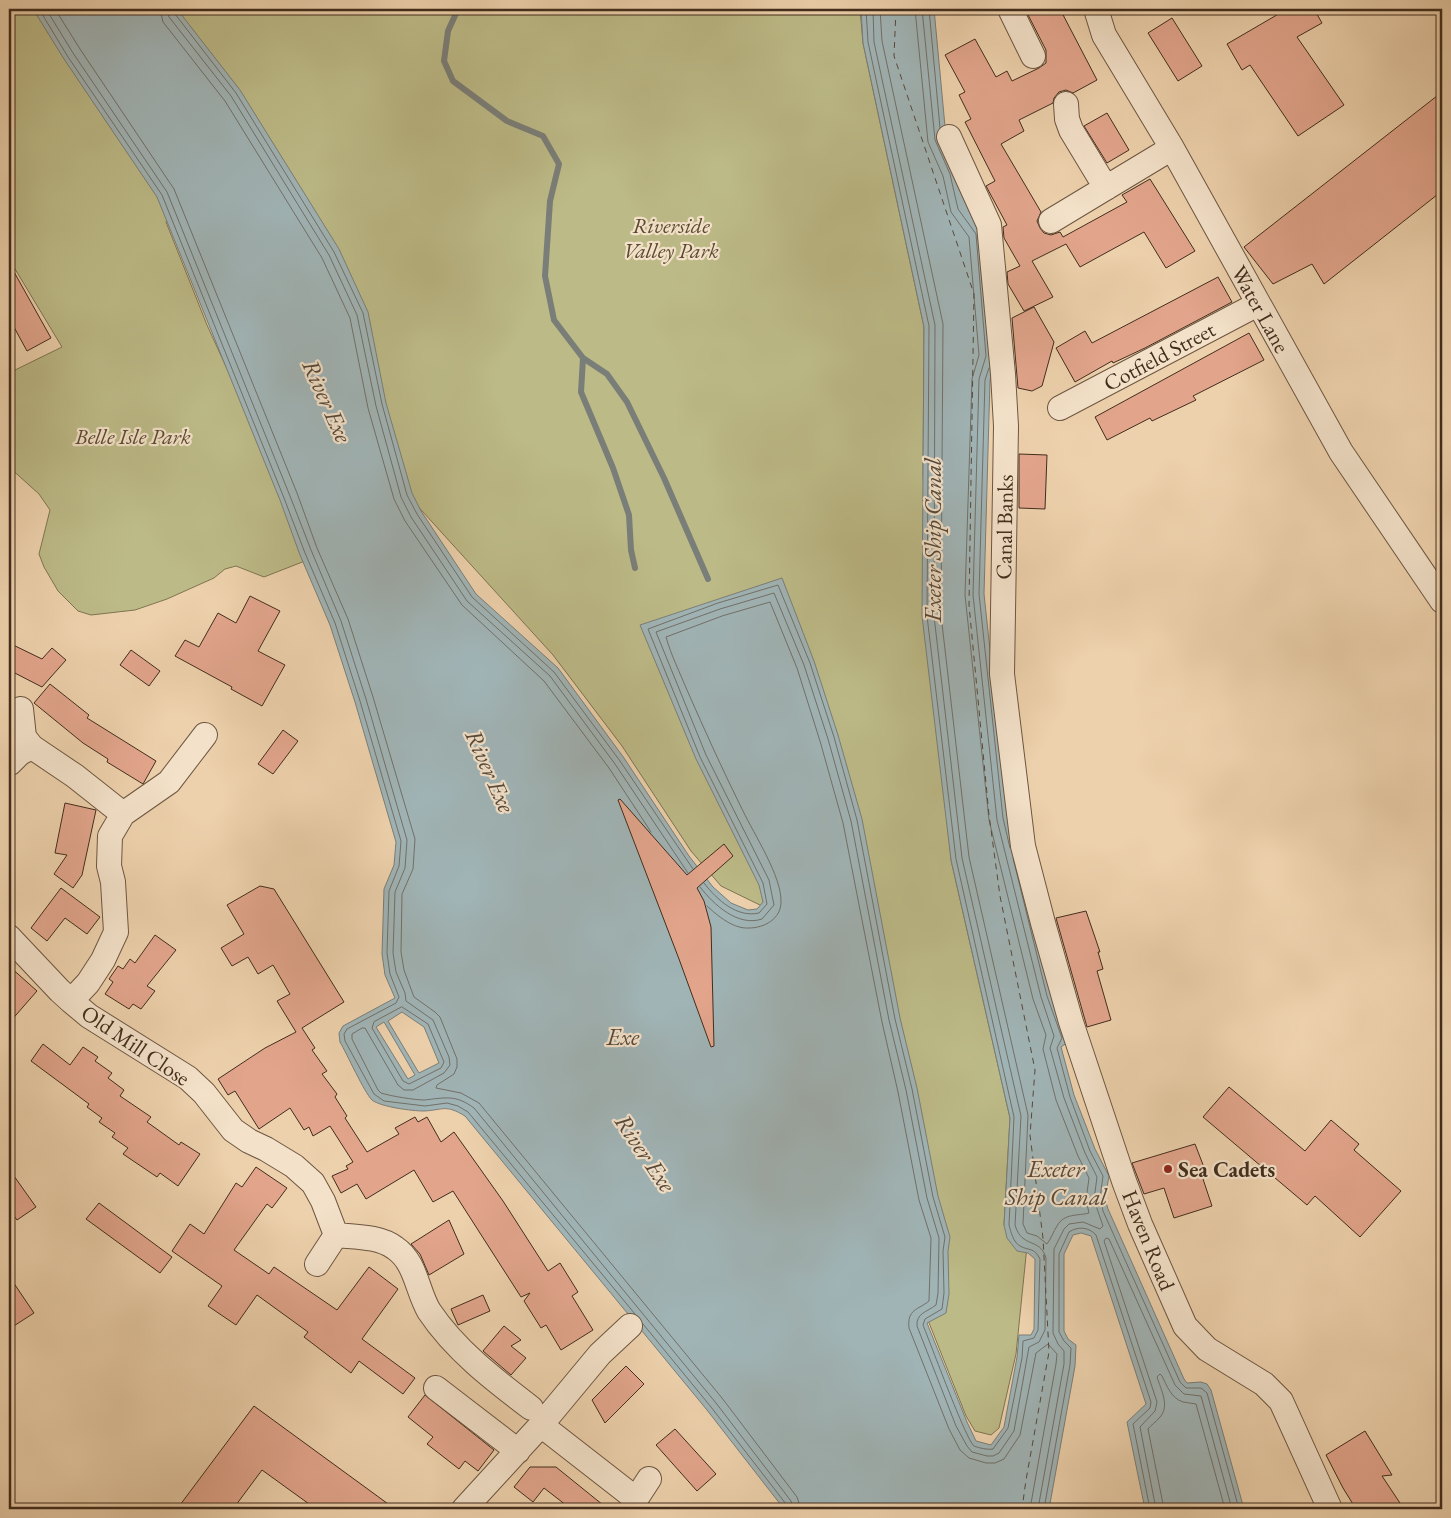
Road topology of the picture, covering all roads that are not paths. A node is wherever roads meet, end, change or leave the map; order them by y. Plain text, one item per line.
1 (1010, 9) edge
2 (1096, 9) edge
3 (1032, 56) dead end
4 (1066, 104) dead end
5 (949, 136) dead end
6 (1172, 148) junction
7 (1106, 188) junction
8 (1051, 221) dead end
9 (1258, 304) junction
10 (1060, 408) dead end
11 (1442, 601) edge
12 (20, 709) dead end
13 (205, 735) dead end
14 (32, 747) junction
15 (10, 763) edge
16 (123, 814) junction
17 (1043, 923) joint
18 (9, 937) edge
19 (71, 1001) junction
20 (336, 1235) junction
21 (317, 1264) dead end
22 (630, 1326) dead end
23 (436, 1388) dead end
24 (536, 1417) junction
25 (518, 1451) junction
26 (650, 1479) dead end
27 (464, 1509) edge
28 (1330, 1509) edge

1 - 3 street
2 - 6 street, Water Lane
4 - 7 street
5 - 17 street, Canal Banks
6 - 7 street
6 - 9 street, Water Lane
7 - 8 street
9 - 10 street, Cotfield Street
9 - 11 street, Water Lane
12 - 14 street
13 - 16 street
14 - 15 street
14 - 16 street
16 - 19 street
17 - 28 street, Haven Road
18 - 19 street, Old Mill Close
19 - 20 street, Old Mill Close
20 - 21 street
20 - 24 street
22 - 24 street
23 - 25 street
24 - 25 street
24 - 26 street
25 - 27 street

